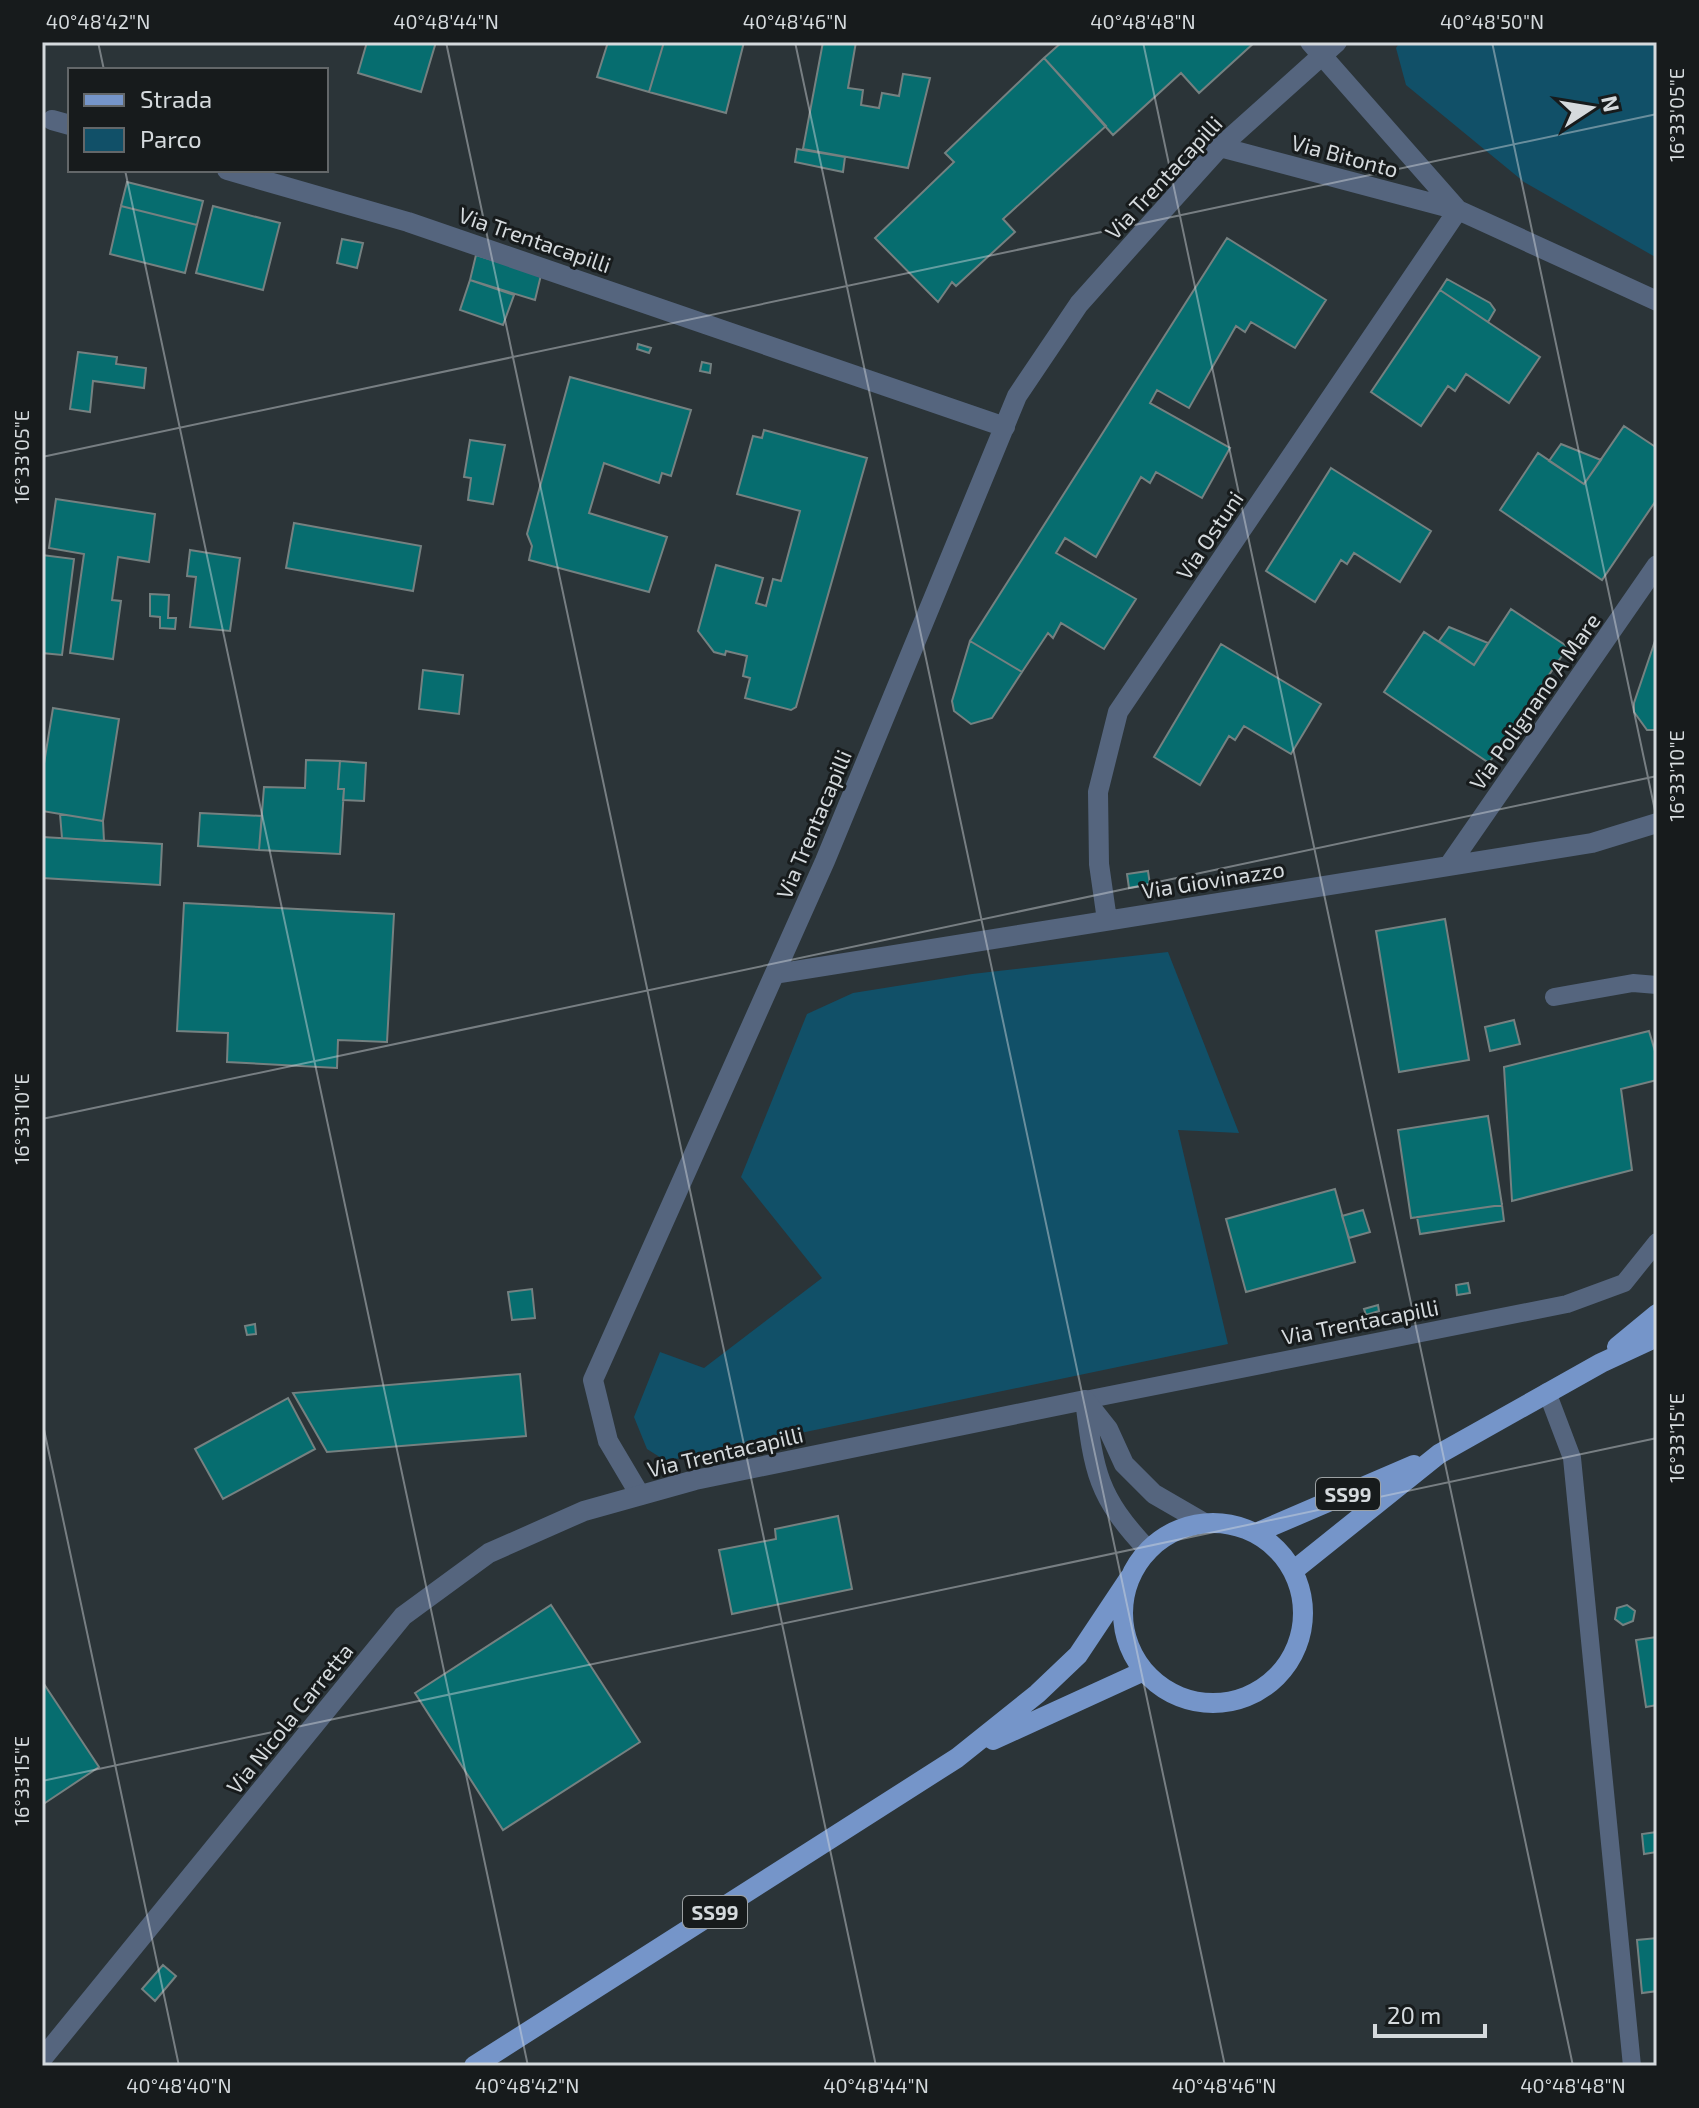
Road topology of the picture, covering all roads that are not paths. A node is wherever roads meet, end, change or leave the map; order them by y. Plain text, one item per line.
1 (1323, 47) edge
2 (1220, 147) junction
3 (234, 172) edge
4 (1458, 210) junction
5 (1657, 301) edge
6 (1005, 427) junction
7 (1657, 565) edge
8 (1657, 823) edge
9 (1450, 864) junction
10 (1107, 920) junction
11 (775, 974) junction
12 (1657, 985) edge
13 (1554, 997) dead end
14 (1657, 1242) edge
15 (1657, 1314) edge
16 (1657, 1337) edge
17 (1601, 1363) junction
18 (1547, 1392) junction
19 (1085, 1400) junction
20 (1439, 1454) junction
21 (640, 1495) junction
22 (1204, 1523) junction
23 (1256, 1533) junction
24 (1148, 1550) junction
25 (1293, 1571) junction
26 (1130, 1577) junction
27 (1144, 1671) junction
28 (957, 1758) junction
29 (42, 2059) edge
30 (474, 2066) edge
31 (1632, 2066) edge

1 - 2 street, Via Trentacapilli
1 - 4 street, Via Bitonto
2 - 4 street, Via Bitonto
2 - 6 street, Via Trentacapilli
3 - 6 street, Via Trentacapilli
4 - 5 street, Via Bitonto
4 - 10 street, Via Ostuni
6 - 11 street, Via Trentacapilli
7 - 9 street, Via Polignano A Mare
8 - 9 street, Via Giovinazzo
9 - 10 street, Via Giovinazzo
10 - 11 street, Via Giovinazzo
11 - 21 street, Via Trentacapilli
12 - 13 lane
14 - 19 lane, Via Trentacapilli
15 - 17 main road
16 - 17 main road, SS99
17 - 18 main road, SS99
18 - 20 main road, SS99
18 - 31 lane
19 - 21 street, Via Trentacapilli
19 - 22 street
19 - 24 street
20 - 23 main road, SS99
20 - 25 main road, SS99
21 - 29 street, Via Nicola Carretta
22 - 23 main road
22 - 24 main road
23 - 25 main road
24 - 26 main road
25 - 27 main road
26 - 27 main road
26 - 28 main road, SS99
27 - 28 main road, SS99
28 - 30 main road, SS99

